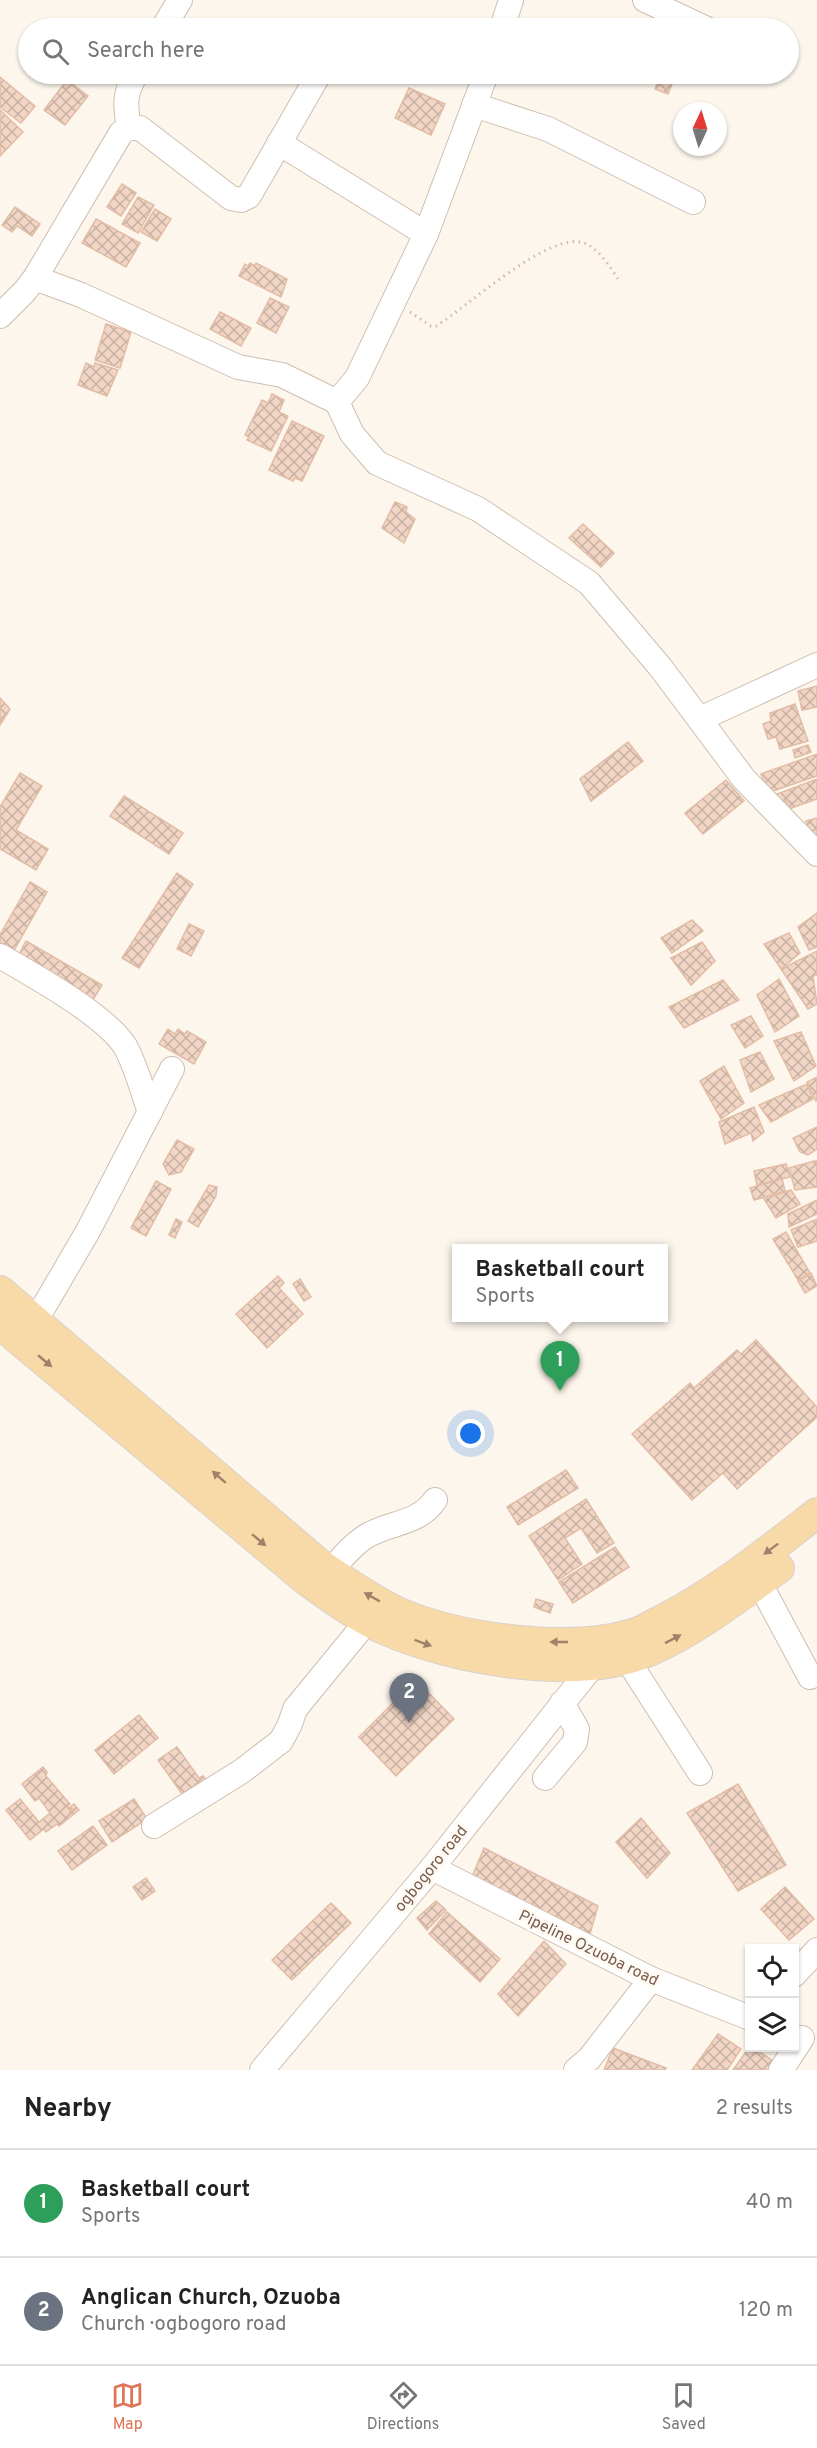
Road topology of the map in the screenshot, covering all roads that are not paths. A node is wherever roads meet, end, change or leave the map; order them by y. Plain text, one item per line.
1 (180, 0) edge
2 (511, 0) edge
3 (645, 0) edge
4 (169, 18) edge
5 (505, 18) edge
6 (684, 18) edge
7 (130, 84) edge
8 (313, 84) edge
9 (482, 84) edge
10 (474, 105) junction
11 (129, 128) junction
12 (279, 142) junction
13 (693, 202) dead end
14 (426, 234) junction
15 (35, 278) junction
16 (0, 316) edge
17 (337, 402) junction
18 (817, 665) edge
19 (700, 719) junction
20 (817, 854) edge
21 (0, 956) edge
22 (172, 1069) dead end
23 (150, 1112) junction
24 (0, 1291) edge
25 (36, 1320) junction
26 (0, 1324) edge
27 (435, 1500) dead end
28 (817, 1513) edge
29 (817, 1539) edge
30 (331, 1571) junction
31 (759, 1582) junction
32 (368, 1620) junction
33 (596, 1652) junction
34 (627, 1659) junction
35 (810, 1677) dead end
36 (562, 1703) junction
37 (700, 1773) dead end
38 (545, 1778) dead end
39 (154, 1826) dead end
40 (432, 1868) junction
41 (817, 1950) edge
42 (799, 1970) edge
43 (651, 1979) junction
44 (745, 2016) edge
45 (805, 2039) edge
46 (262, 2070) edge
47 (576, 2070) edge
48 (781, 2070) edge

1 - 4 street
2 - 5 street
3 - 6 street
7 - 11 street
8 - 12 street
9 - 10 street
10 - 13 street
10 - 14 street
11 - 12 street
11 - 15 street
12 - 14 street
14 - 17 street
15 - 16 street
15 - 17 street
17 - 19 street
18 - 19 street
19 - 20 street
21 - 23 street
22 - 23 street
23 - 25 street
24 - 25 main road
30 -> 25 main road
26 -> 32 main road
27 - 30 street
28 -> 33 main road
29 - 31 main road
33 -> 30 main road
34 -> 31 main road
31 - 35 street
32 -> 33 main road
32 - 39 street
33 - 34 main road
33 - 36 street, ogbogoro road
34 - 37 street
36 - 38 street
36 - 40 street, ogbogoro road
40 - 43 street, Pipeline Ozuoba road
40 - 46 street, ogbogoro road
41 - 42 street
43 - 44 street, Pipeline Ozuoba road
43 - 47 street
45 - 48 street

